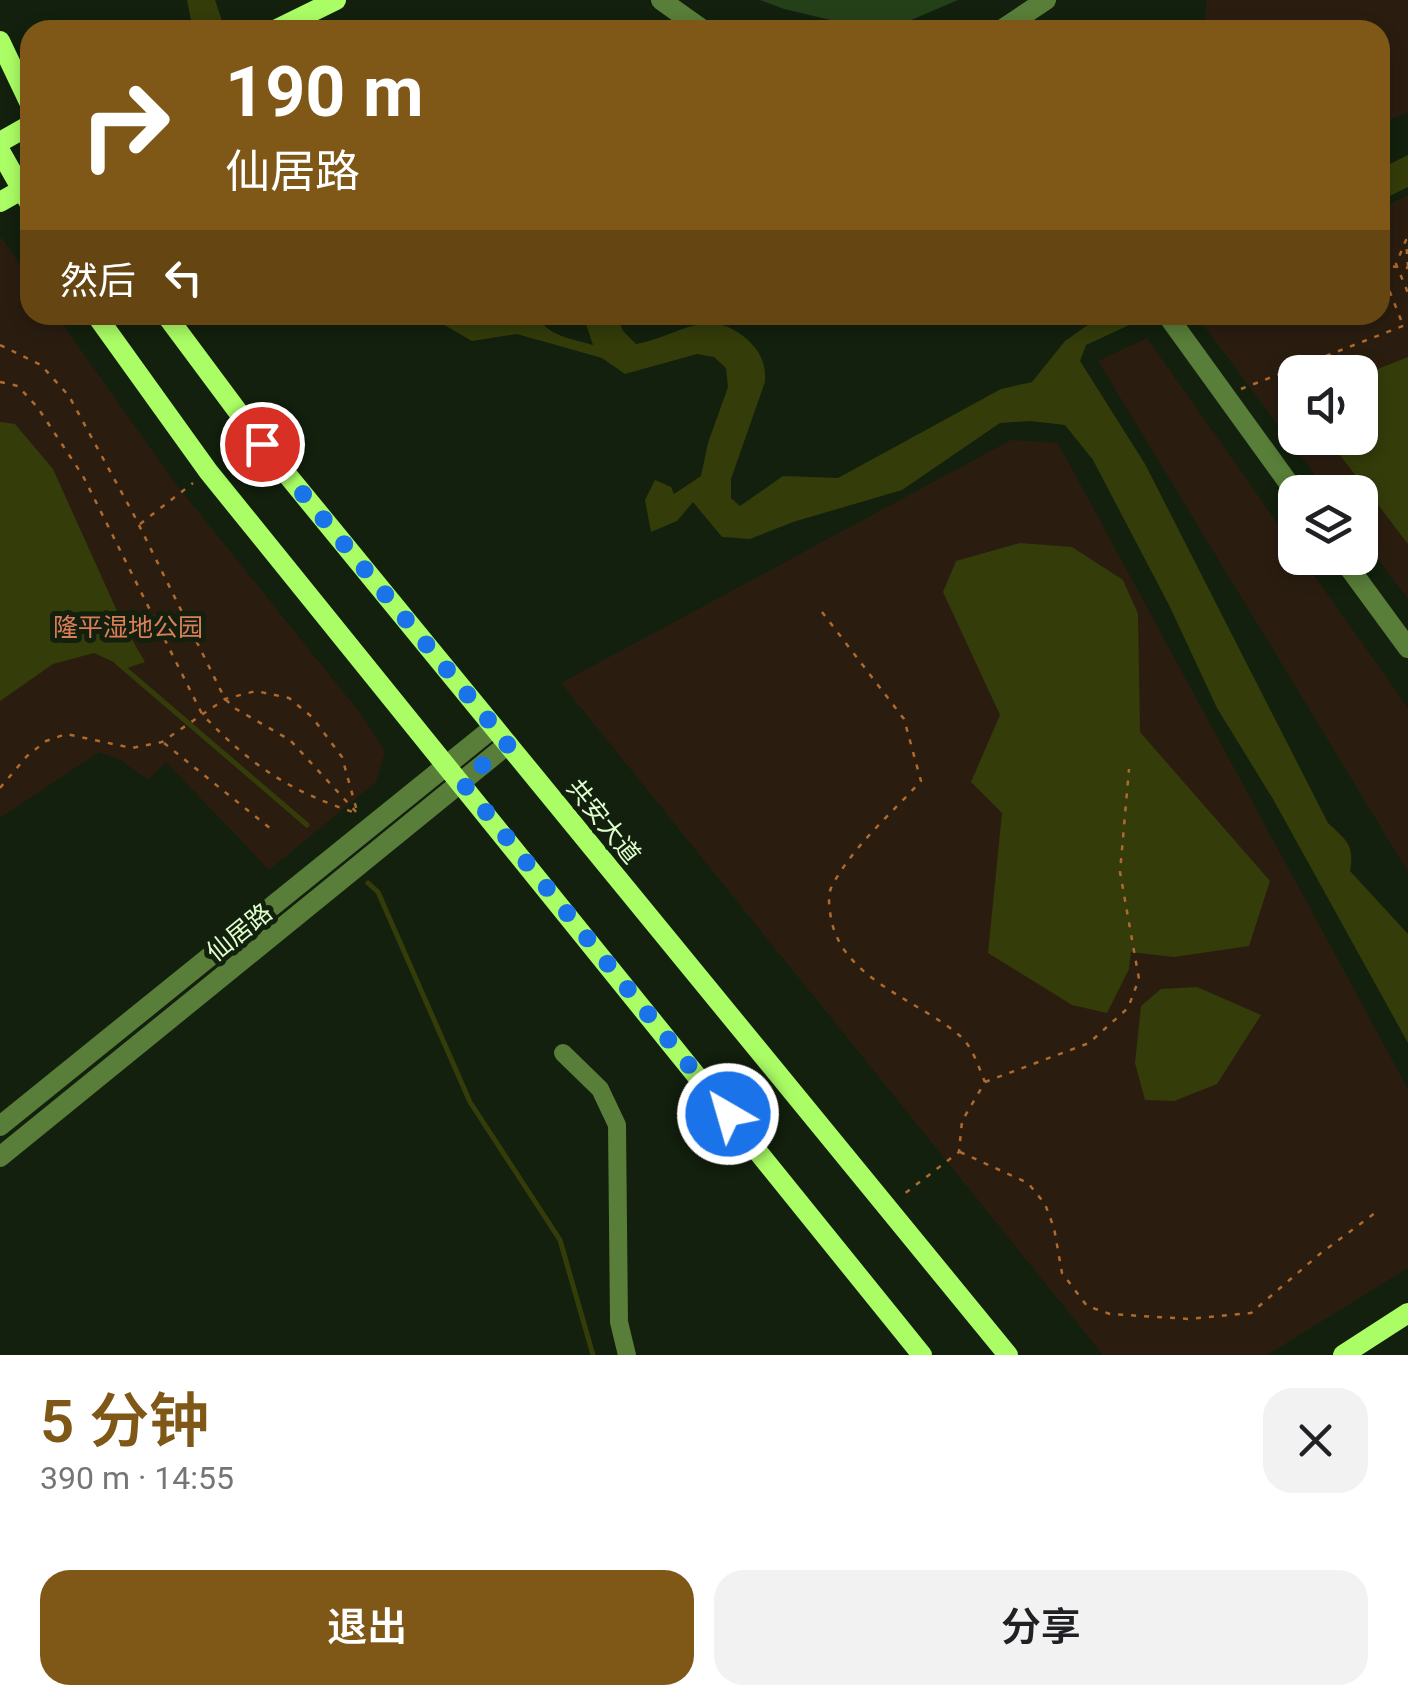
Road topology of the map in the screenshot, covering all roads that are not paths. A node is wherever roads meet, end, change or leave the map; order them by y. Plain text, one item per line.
1 (336, 0) edge
2 (662, 0) edge
3 (1046, 0) edge
4 (296, 20) edge
5 (689, 20) edge
6 (1015, 20) edge
7 (0, 41) edge
8 (0, 58) edge
9 (20, 84) edge
10 (20, 90) edge
11 (0, 152) edge
12 (20, 182) edge
13 (103, 325) edge
14 (173, 325) edge
15 (1175, 325) edge
16 (1284, 475) edge
17 (1354, 575) edge
18 (1408, 648) edge
19 (494, 726) junction
20 (508, 744) junction
21 (448, 764) junction
22 (462, 782) junction
23 (563, 1053) dead end
24 (0, 1126) edge
25 (0, 1157) edge
26 (1408, 1314) edge
27 (628, 1355) edge
28 (922, 1355) edge
29 (1008, 1355) edge
30 (1343, 1355) edge

1 - 4 main road
2 - 5 street
3 - 6 street
7 - 9 main road
8 - 10 main road
11 - 12 main road
13 - 21 main road
14 - 19 main road, 共安大道
15 - 16 street
17 - 18 street
19 - 20 main road, 共安大道
19 - 21 street, 仙居路
20 - 22 street, 仙居路
20 - 29 main road, 共安大道
21 - 22 main road
21 - 24 street, 仙居路
22 - 25 street, 仙居路
22 - 28 main road
23 - 27 street
26 - 30 main road

